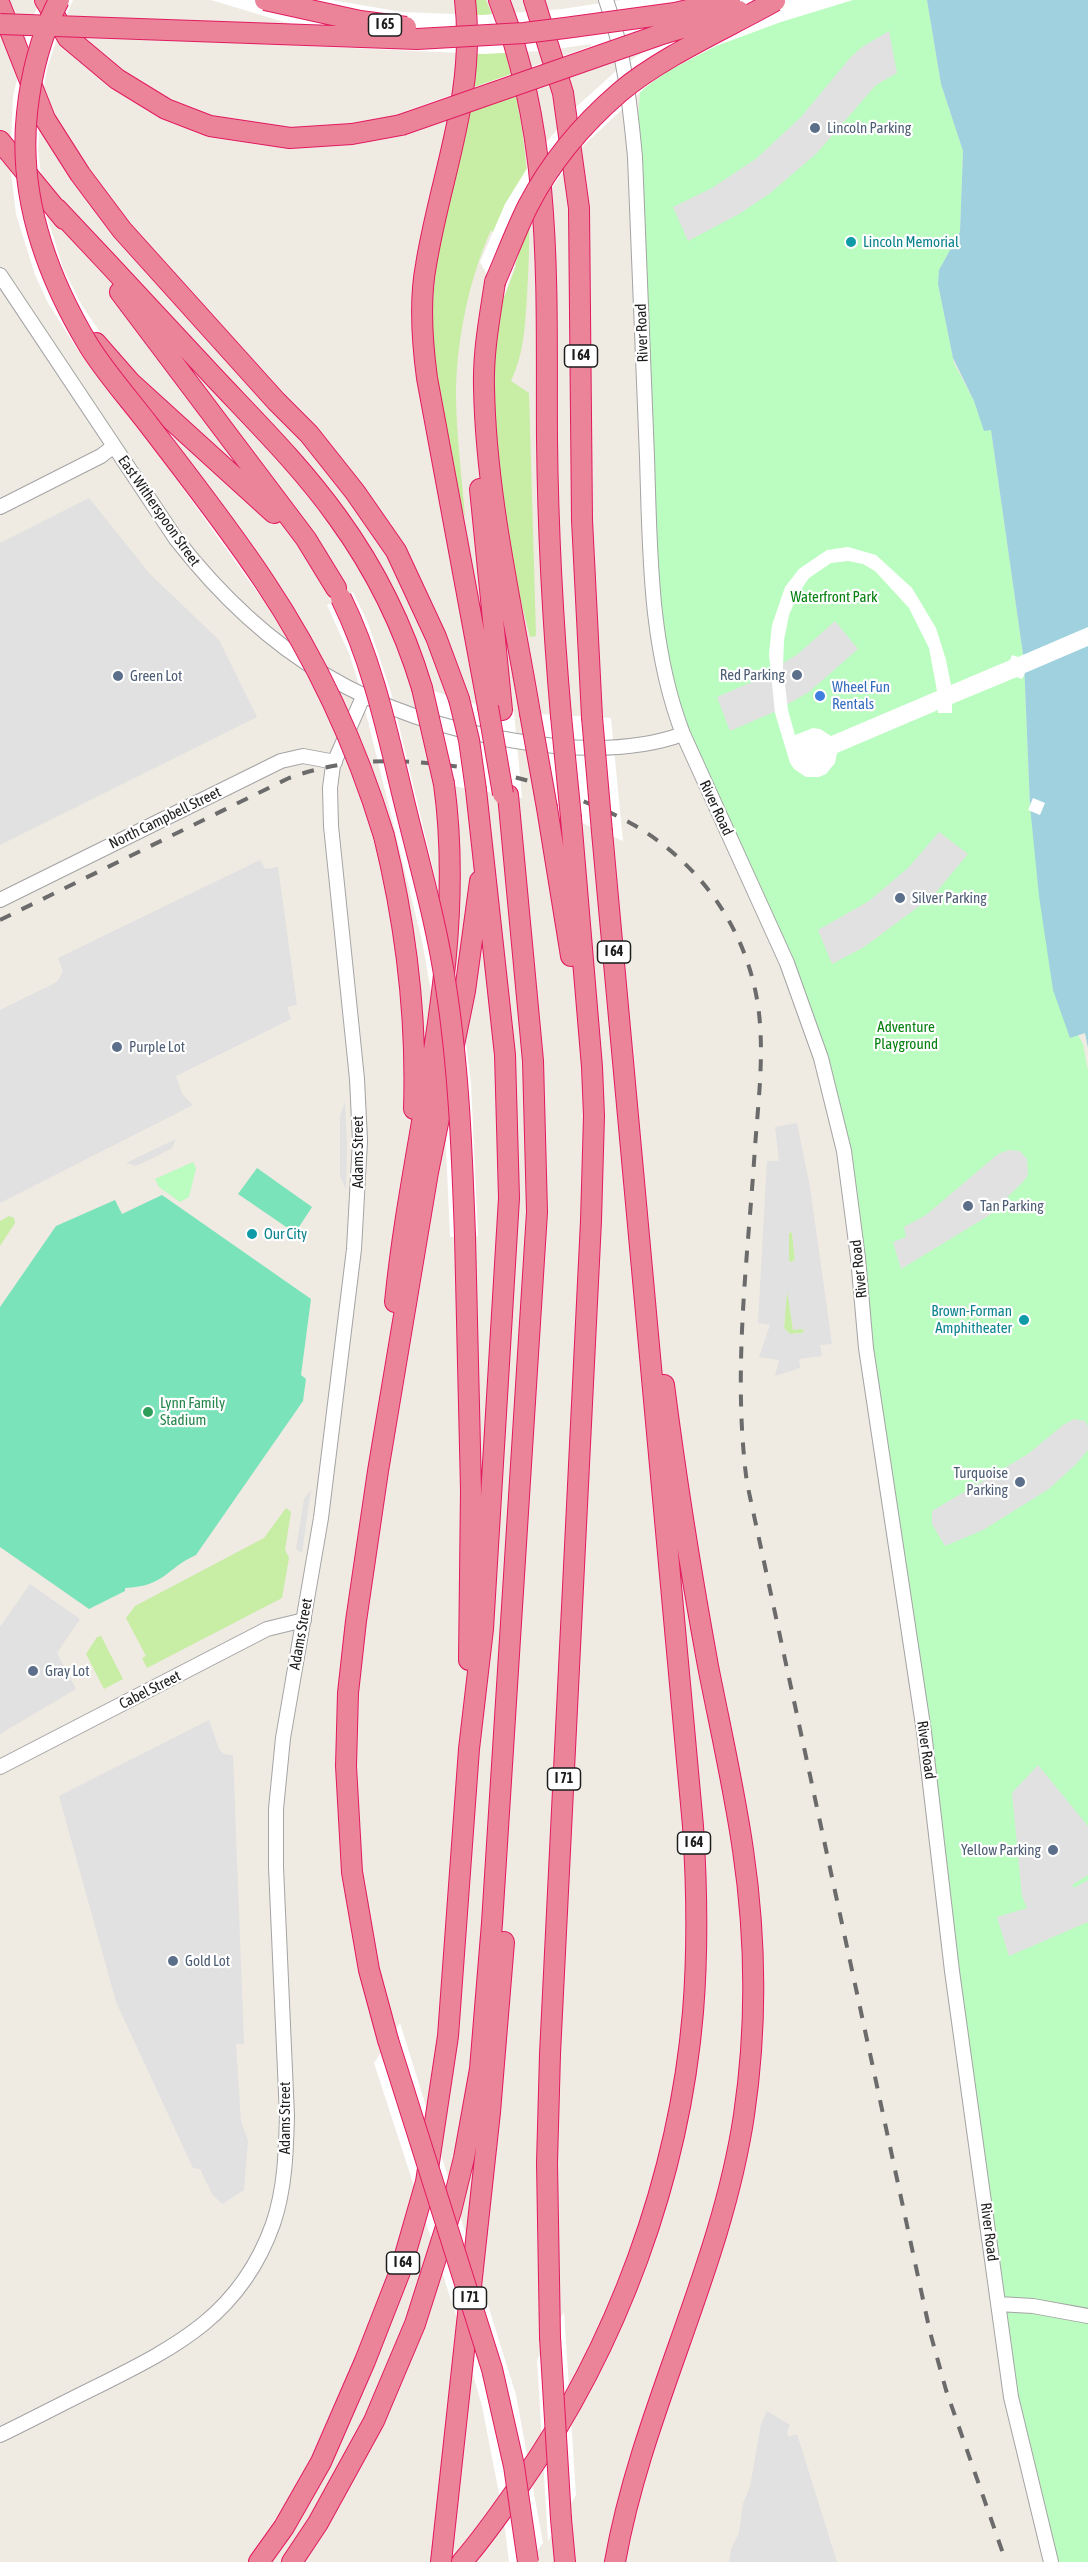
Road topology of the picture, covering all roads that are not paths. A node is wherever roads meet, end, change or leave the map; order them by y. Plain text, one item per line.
1 (45, 0) edge
2 (59, 0) edge
3 (265, 0) edge
4 (465, 0) edge
5 (499, 0) edge
6 (534, 0) edge
7 (606, 0) edge
8 (730, 0) edge
9 (774, 0) edge
10 (0, 5) edge
11 (0, 24) edge
12 (507, 34) junction
13 (0, 141) edge
14 (57, 209) junction
15 (0, 275) edge
16 (495, 282) junction
17 (69, 308) junction
18 (114, 447) junction
19 (0, 507) edge
20 (339, 593) junction
21 (363, 697) junction
22 (495, 708) junction
23 (684, 734) junction
24 (335, 762) junction
25 (484, 858) junction
26 (0, 900) edge
27 (626, 1071) junction
28 (591, 1221) junction
29 (400, 1244) junction
30 (378, 1471) junction
31 (304, 1620) junction
32 (469, 1749) junction
33 (0, 1767) edge
34 (499, 1817) junction
35 (998, 2304) junction
36 (1088, 2316) edge
37 (332, 2433) junction
38 (0, 2435) edge
39 (245, 2562) edge
40 (259, 2562) edge
41 (292, 2562) edge
42 (441, 2562) edge
43 (462, 2562) edge
44 (528, 2562) edge
45 (565, 2562) edge
46 (615, 2562) edge
47 (1051, 2562) edge

1 - 9 highway, bridge
2 - 17 highway, bridge
3 - 12 highway, I 65, bridge
4 - 22 highway
5 - 28 highway, bridge
6 - 27 highway, I 64, bridge
7 - 23 street, River Road
8 - 12 highway, I 65, bridge
9 - 16 highway, bridge
10 - 25 highway, I 64, bridge
11 - 12 highway, bridge
13 - 14 highway
14 - 20 highway
14 - 29 highway, bridge
15 - 18 street, East Witherspoon Street
16 - 22 highway
16 - 28 highway, bridge
17 - 20 highway, bridge
17 - 29 highway, bridge
18 - 19 street
18 - 21 street, East Witherspoon Street
20 - 32 highway, bridge
21 - 23 street, East Witherspoon Street
21 - 24 street, Adams Street
22 - 34 highway
23 - 35 street, River Road
24 - 26 street, North Campbell Street
24 - 31 street, Adams Street
25 - 30 highway
25 - 32 highway, I 64
27 - 43 highway, I 64
27 - 46 highway
28 - 45 highway, I 71, bridge
29 - 30 highway
30 - 44 highway, I 71, bridge
31 - 33 street, Cabel Street
31 - 38 street, Adams Street
32 - 37 highway, I 64
34 - 41 highway
34 - 42 highway
35 - 36 street
35 - 47 street, River Road
37 - 39 highway
37 - 40 highway, I 64

